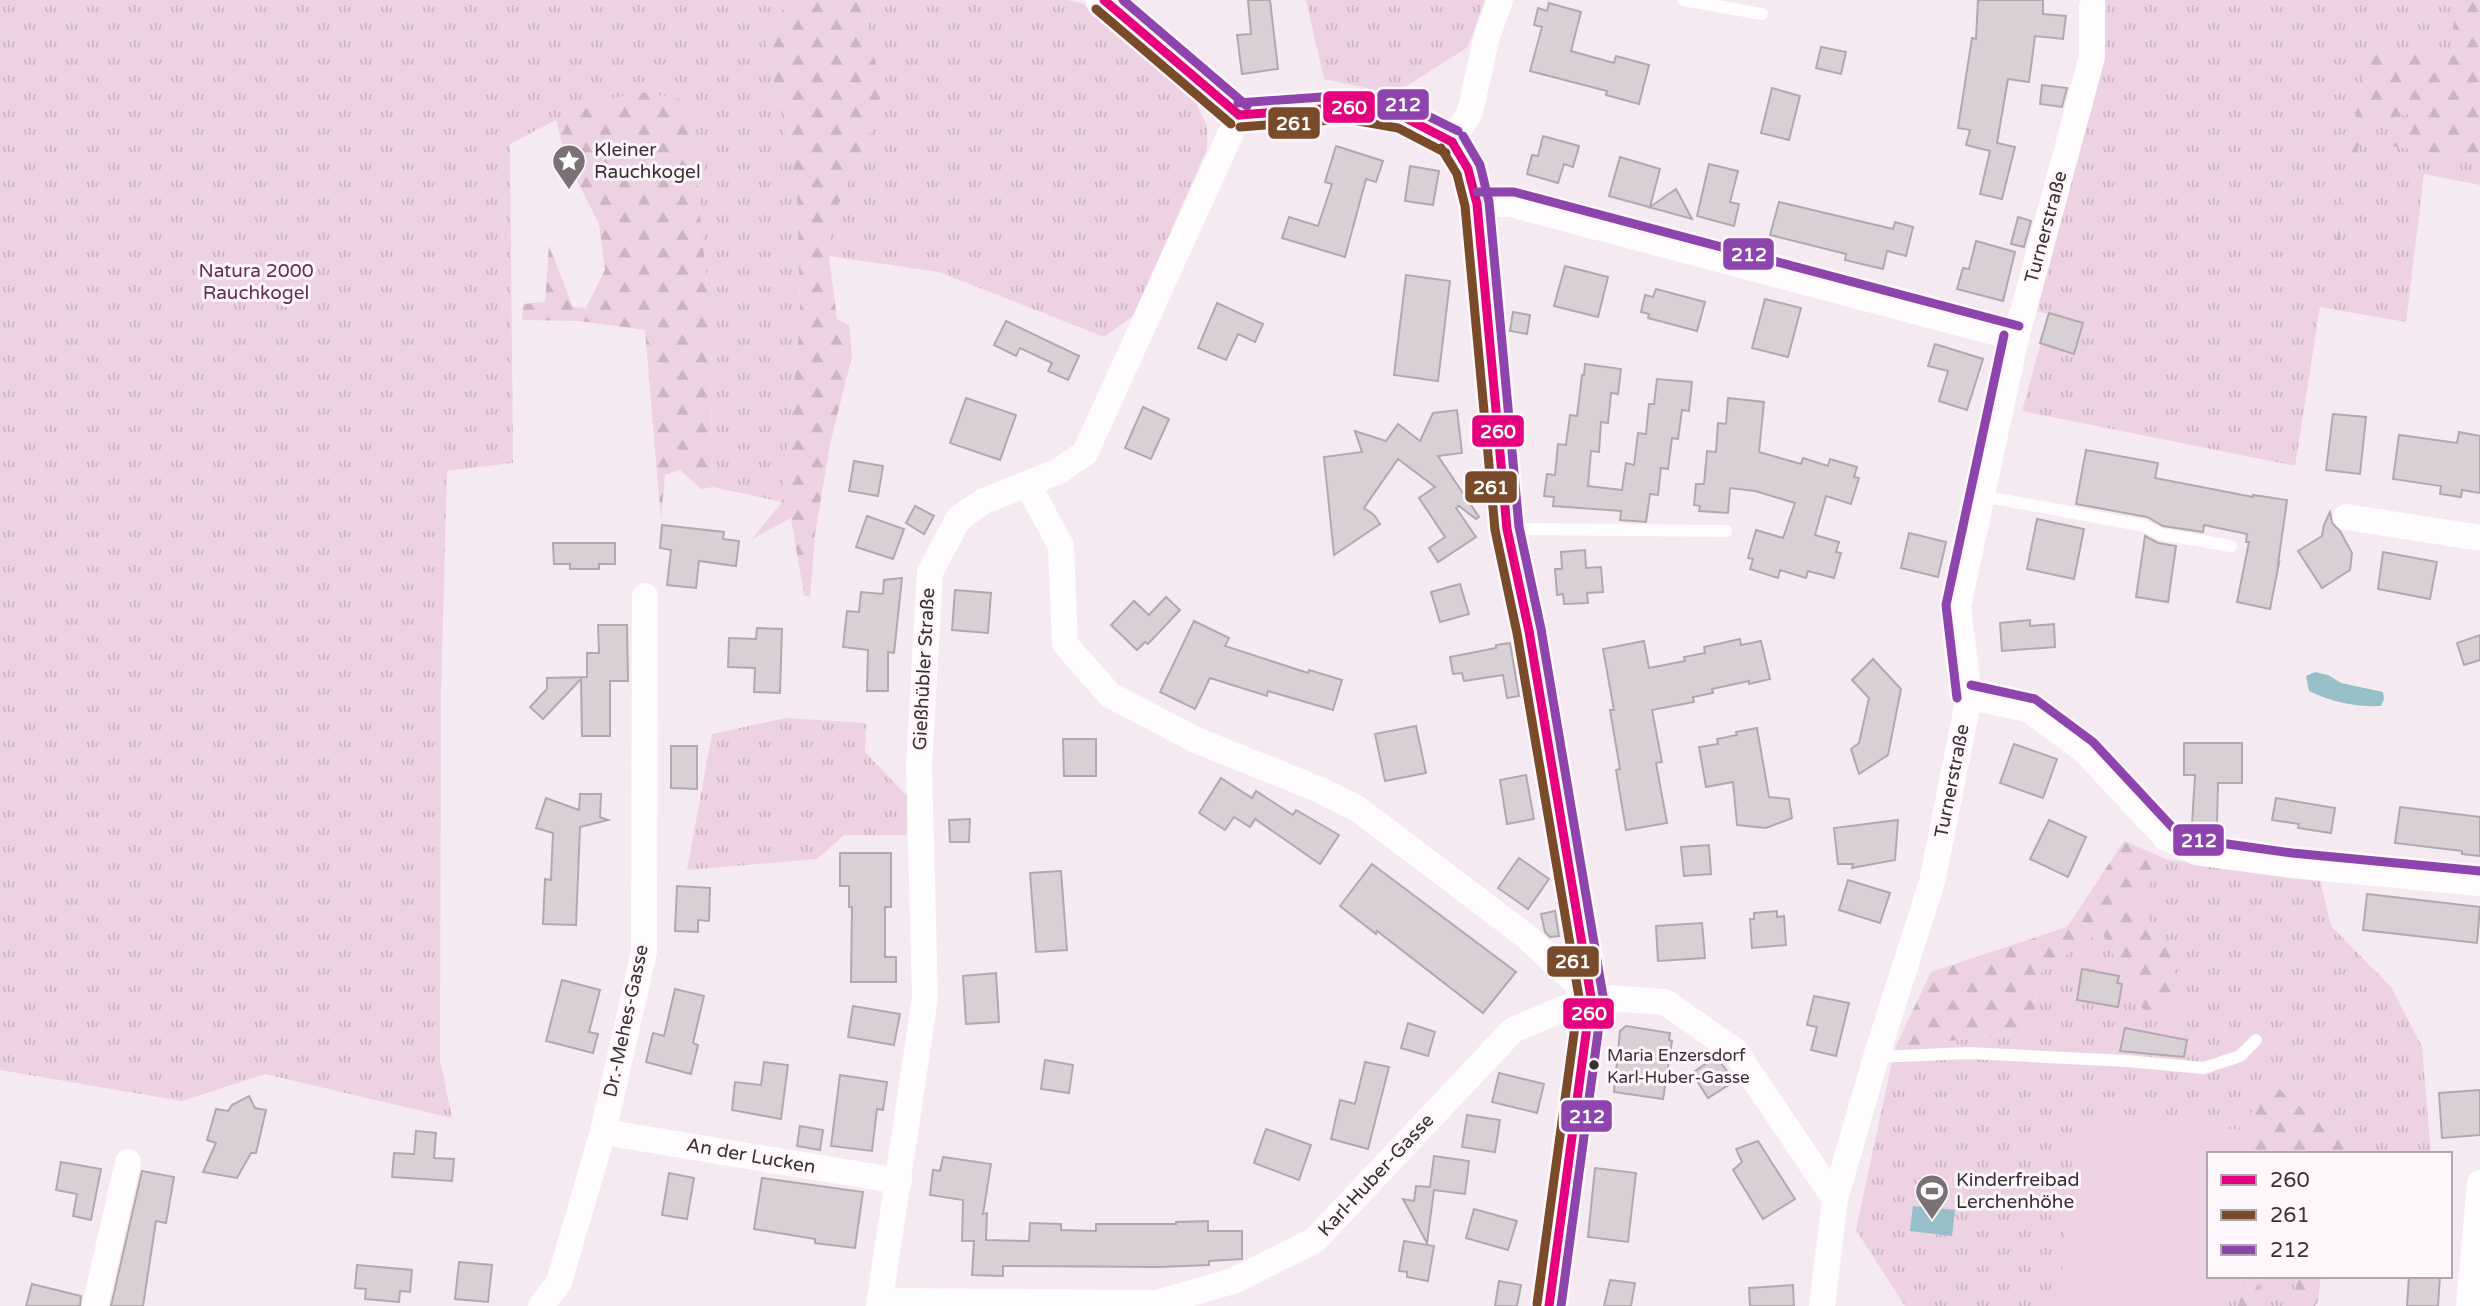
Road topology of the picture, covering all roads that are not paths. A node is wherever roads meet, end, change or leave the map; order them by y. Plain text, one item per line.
1 (1104, 0) edge
2 (1500, 0) edge
3 (1683, 0) edge
4 (2092, 5) dead end
5 (1762, 14) dead end
6 (1239, 115) junction
7 (1452, 142) junction
8 (1477, 204) junction
9 (2016, 338) junction
10 (1028, 485) junction
11 (1982, 496) junction
12 (2346, 517) dead end
13 (1507, 529) junction
14 (1726, 531) dead end
15 (2480, 538) edge
16 (2231, 546) dead end
17 (645, 596) dead end
18 (1969, 697) junction
19 (2480, 883) edge
20 (1591, 997) junction
21 (2256, 1040) dead end
22 (1876, 1057) junction
23 (603, 1132) junction
24 (128, 1162) dead end
25 (899, 1181) junction
26 (2480, 1183) edge
27 (1835, 1199) junction
28 (880, 1304) edge
29 (95, 1306) edge
30 (541, 1306) edge
31 (1549, 1306) edge
32 (1822, 1306) edge
33 (2469, 1306) edge

1 - 6 main road
2 - 7 street
3 - 5 lane
4 - 9 street, Turnerstraße
6 - 7 main road
6 - 10 street, Gießhübler Straße
7 - 8 main road
8 - 9 street
8 - 13 main road
9 - 11 street, Turnerstraße
10 - 20 street
10 - 25 street, Gießhübler Straße
11 - 16 lane
11 - 18 street, Turnerstraße
12 - 15 street
13 - 14 lane
13 - 20 main road
17 - 23 street, Dr.-Mehes-Gasse
18 - 19 street
18 - 22 street, Turnerstraße
20 - 27 street
20 - 28 street, Karl-Huber-Gasse
20 - 31 main road
21 - 22 lane
22 - 27 street, Turnerstraße
23 - 25 street, An der Lucken
23 - 30 street, Dr.-Mehes-Gasse
24 - 29 street
25 - 28 street, Gießhübler Straße
26 - 33 street
27 - 32 street, Turnerstraße

